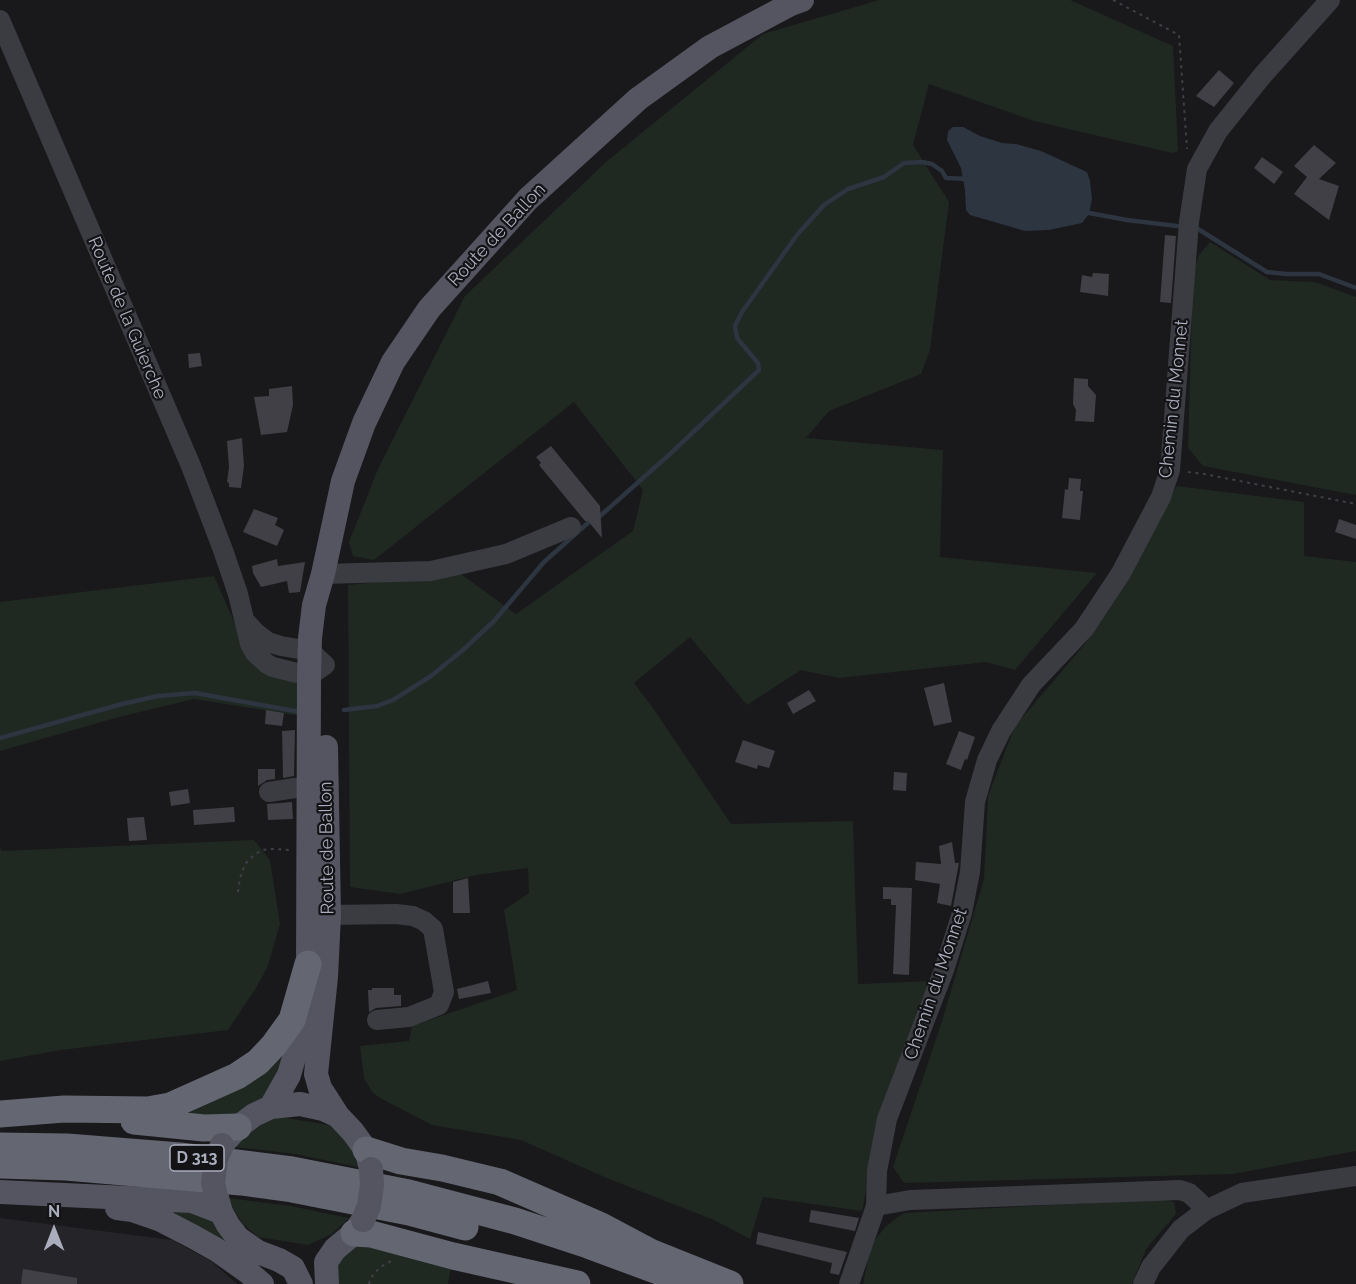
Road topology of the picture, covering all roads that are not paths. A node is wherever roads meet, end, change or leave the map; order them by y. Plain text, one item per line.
1 (802, 0) edge
2 (1330, 0) edge
3 (0, 20) edge
4 (571, 526) dead end
5 (323, 574) junction
6 (315, 664) junction
7 (318, 788) junction
8 (269, 792) dead end
9 (319, 919) junction
10 (309, 964) junction
11 (377, 1020) dead end
12 (271, 1107) junction
13 (39, 1112) junction
14 (0, 1114) edge
15 (338, 1116) junction
16 (230, 1136) junction
17 (0, 1146) edge
18 (368, 1160) junction
19 (0, 1165) edge
20 (1356, 1176) edge
21 (0, 1192) edge
22 (78, 1195) junction
23 (219, 1204) junction
24 (876, 1206) junction
25 (1206, 1210) junction
26 (351, 1234) junction
27 (279, 1260) junction
28 (262, 1284) edge
29 (301, 1284) edge
30 (327, 1284) edge
31 (577, 1284) edge
32 (643, 1284) edge
33 (693, 1284) edge
34 (730, 1284) edge
35 (849, 1284) edge
36 (1143, 1284) edge

1 - 5 main road, Route de Ballon
2 - 24 street, Chemin du Monnet
3 - 6 street, Route de la Guierche
4 - 5 street
5 - 6 main road, Route de Ballon
6 - 7 main road, Route de Ballon
7 - 8 street
7 - 9 main road, Route de Ballon
7 - 9 main road, Route de Ballon
9 - 10 main road, Route de Ballon
9 - 11 street
9 - 15 main road, Route de Ballon
10 - 12 main road, Route de Ballon
10 - 13 highway
12 - 15 main road
12 - 16 main road
13 - 14 highway
13 - 16 highway
15 - 18 main road
16 - 23 main road, bridge
17 - 33 highway, D 313
18 - 26 main road, bridge
18 - 34 highway
19 - 32 highway, D 313
20 - 25 street
21 - 22 main road
22 - 23 main road
22 - 28 main road
23 - 27 main road
24 - 25 street
24 - 35 street, Chemin du Monnet
25 - 36 street
26 - 27 main road
26 - 30 main road
26 - 31 highway
27 - 29 main road

